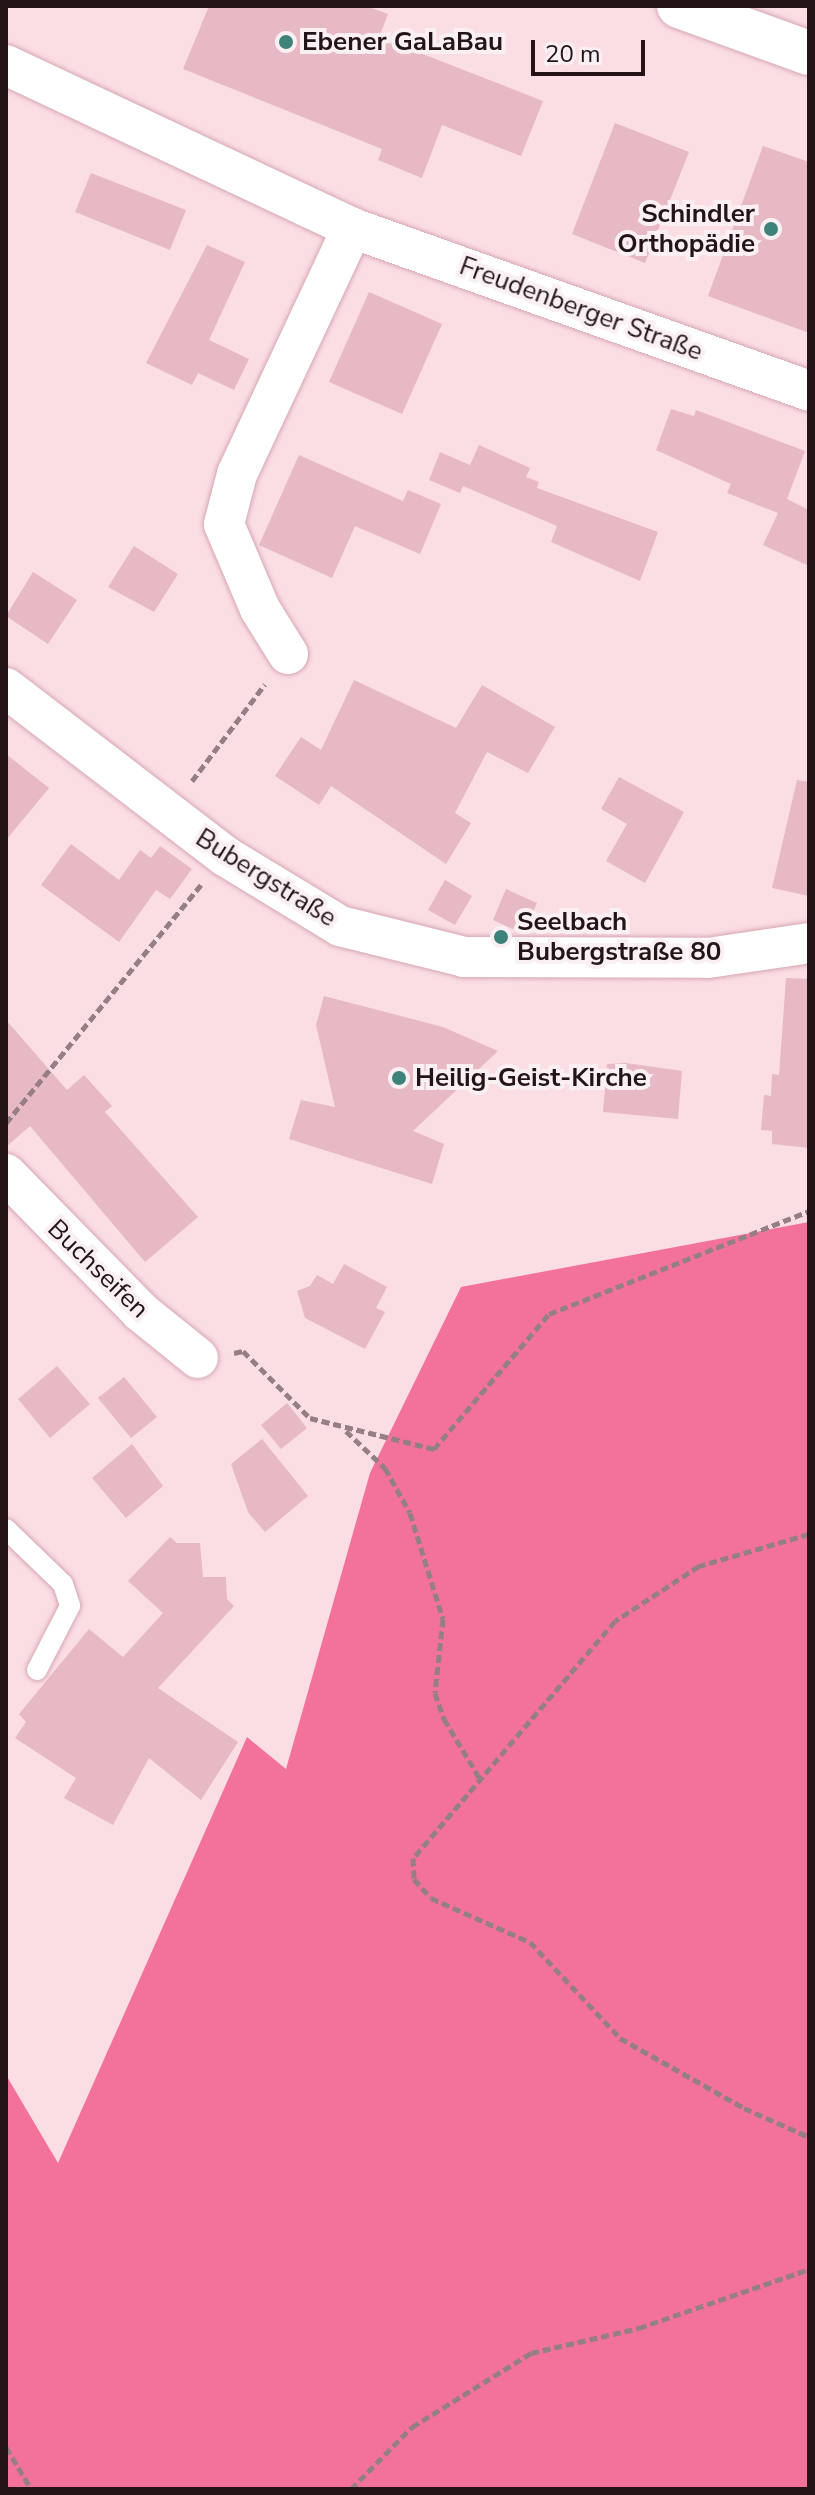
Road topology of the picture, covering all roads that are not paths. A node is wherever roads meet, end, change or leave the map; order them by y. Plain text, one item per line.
1 (679, 6) edge
2 (809, 53) edge
3 (6, 65) edge
4 (352, 228) junction
5 (809, 391) edge
6 (288, 654) road end
7 (6, 688) edge
8 (809, 943) edge
9 (6, 1174) edge
10 (198, 1358) road end
11 (6, 1529) edge
12 (37, 1670) dead end

1 - 2 main road
3 - 4 street, Freudenberger Straße
4 - 5 street, Freudenberger Straße
4 - 6 street
7 - 8 street, Bubergstraße
9 - 10 street, Buchseifen
11 - 12 lane

